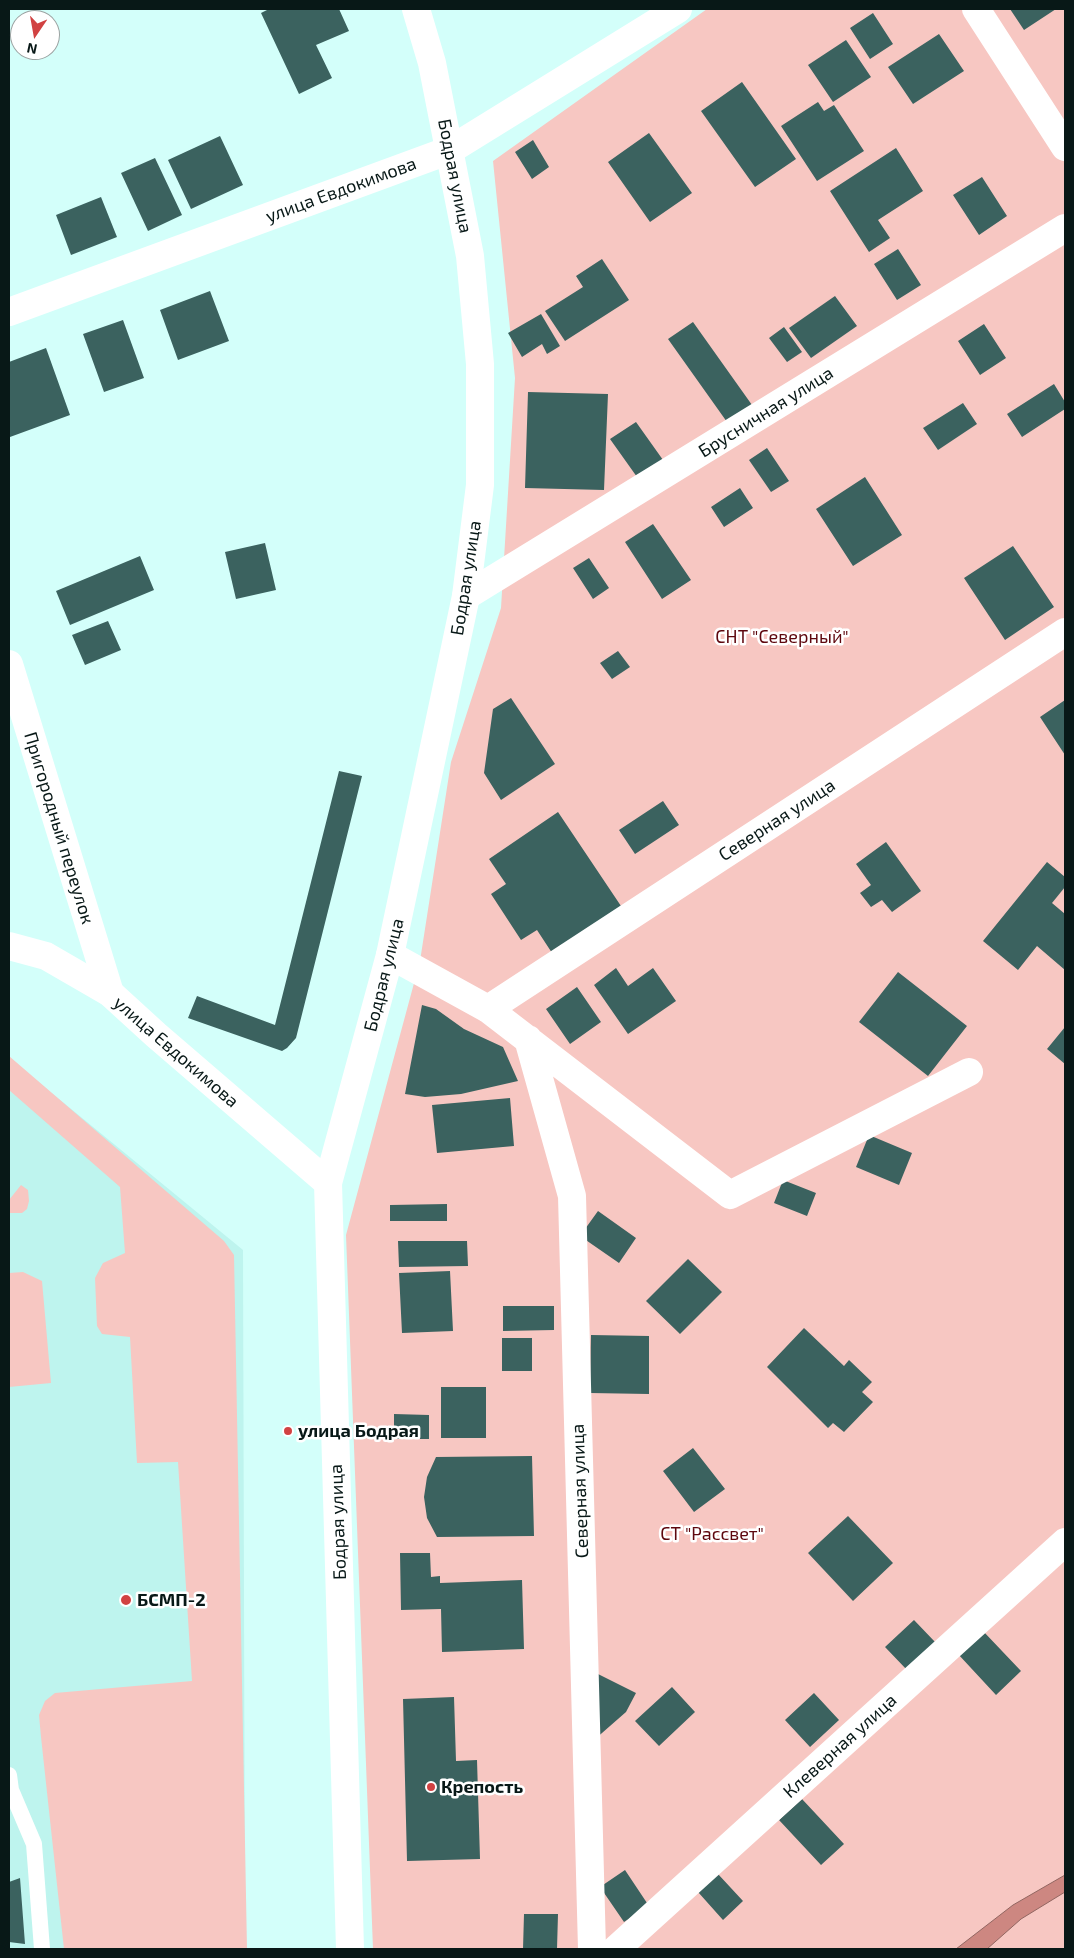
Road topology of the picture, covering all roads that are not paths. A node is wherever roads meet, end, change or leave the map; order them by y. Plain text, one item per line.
1 (416, 9) edge
2 (678, 9) edge
3 (976, 9) edge
4 (1065, 148) edge
5 (450, 150) junction
6 (1065, 228) edge
7 (9, 312) edge
8 (466, 596) junction
9 (1065, 632) edge
10 (9, 664) edge
11 (9, 946) edge
12 (390, 955) junction
13 (110, 993) junction
14 (488, 1009) junction
15 (528, 1039) junction
16 (969, 1072) dead end
17 (328, 1184) junction
18 (1065, 1542) edge
19 (9, 1775) edge
20 (42, 1949) edge
21 (350, 1949) edge
22 (592, 1949) edge
23 (616, 1949) edge

1 - 5 street, Бодрая улица
2 - 5 street, улица Евдокимова
3 - 4 street
5 - 7 street, улица Евдокимова
5 - 8 street, Бодрая улица
6 - 8 street, Брусничная улица
8 - 12 street, Бодрая улица
9 - 14 street, Северная улица
10 - 13 street, Пригородный переулок
11 - 13 street, улица Евдокимова
12 - 14 street
12 - 17 street, Бодрая улица
13 - 17 street, улица Евдокимова
14 - 15 street
15 - 16 street
15 - 22 street, Северная улица
17 - 21 street, Бодрая улица
18 - 23 street, Клеверная улица
19 - 20 lane

